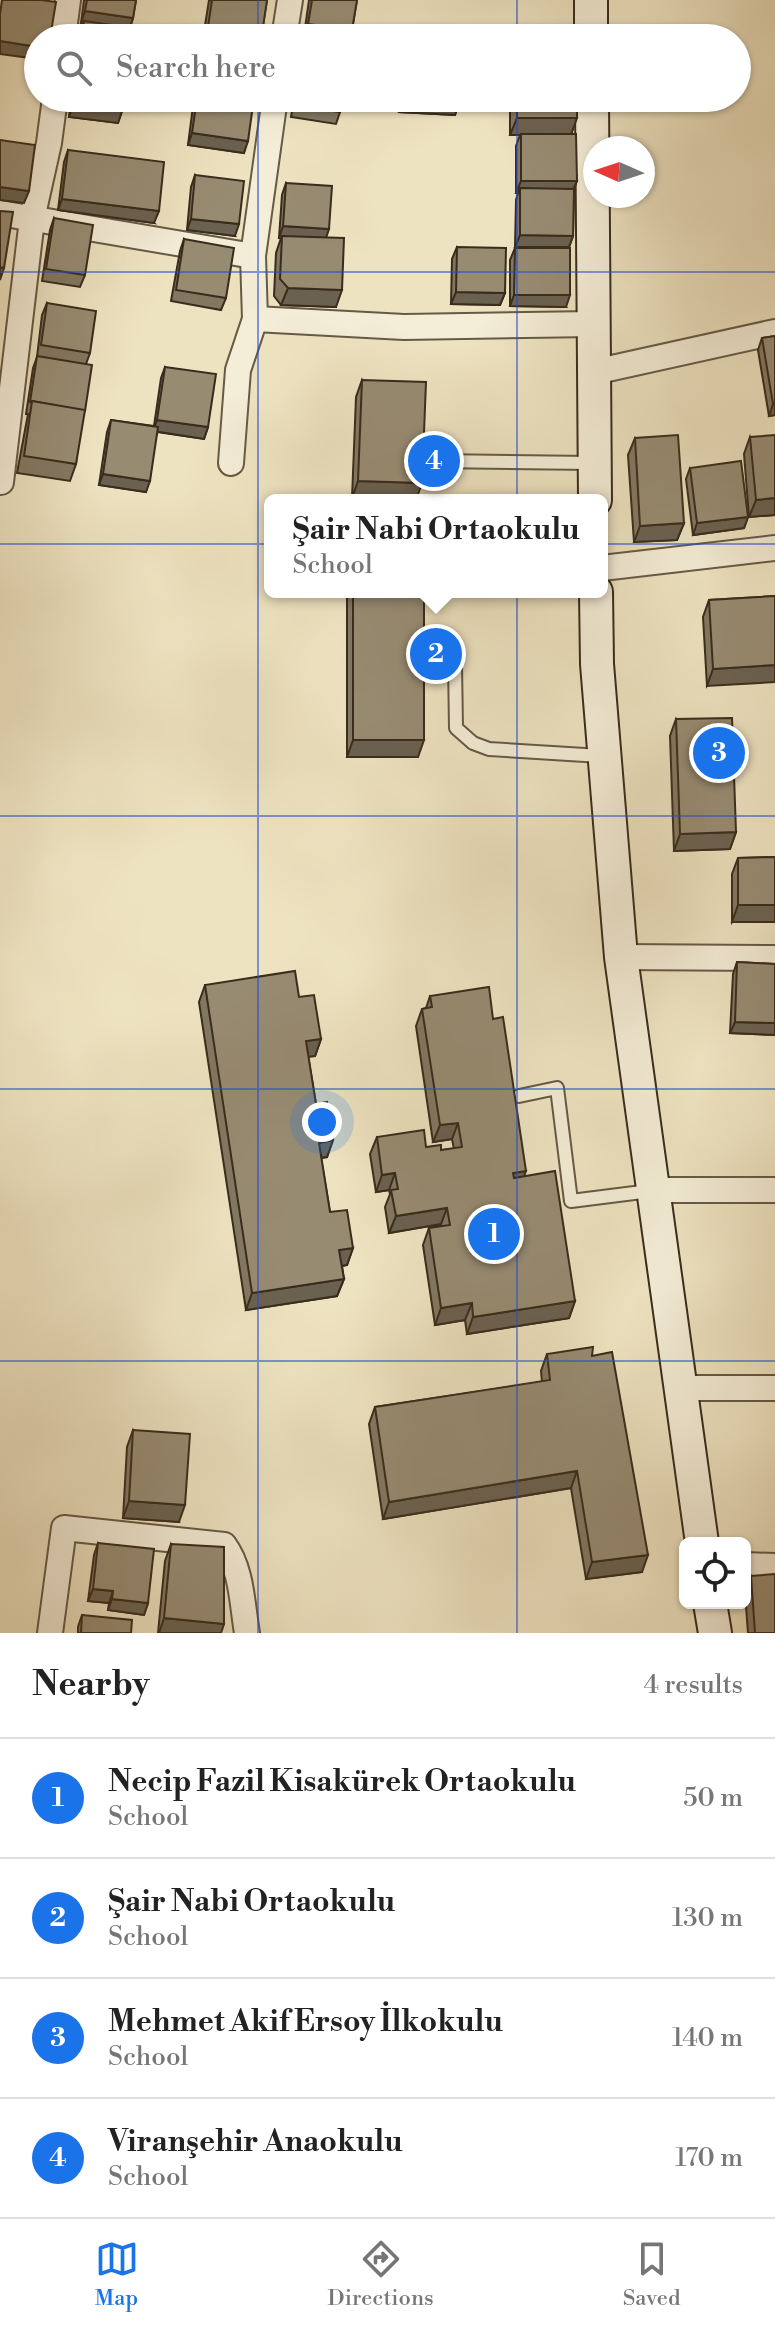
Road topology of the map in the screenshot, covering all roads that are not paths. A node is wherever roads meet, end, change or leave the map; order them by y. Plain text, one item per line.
1 (68, 0) edge
2 (290, 0) edge
3 (591, 0) edge
4 (65, 24) edge
5 (286, 24) edge
6 (591, 24) edge
7 (53, 112) edge
8 (273, 112) edge
9 (592, 112) edge
10 (0, 213) edge
11 (32, 219) junction
12 (253, 256) junction
13 (255, 319) junction
14 (594, 324) junction
15 (775, 332) edge
16 (594, 372) junction
17 (4, 433) edge
18 (434, 461) dead end
19 (231, 463) dead end
20 (595, 463) junction
21 (1, 482) edge
22 (595, 494) edge
23 (775, 548) edge
24 (608, 567) edge
25 (596, 598) edge
26 (455, 664) dead end
27 (605, 756) junction
28 (621, 957) junction
29 (775, 958) edge
30 (519, 1096) dead end
31 (654, 1190) junction
32 (775, 1190) edge
33 (681, 1388) junction
34 (775, 1388) edge
35 (701, 1537) edge
36 (751, 1565) edge
37 (775, 1566) edge
38 (711, 1609) edge
39 (50, 1633) edge
40 (247, 1633) edge
41 (715, 1633) edge

1 - 4 street
2 - 5 street
3 - 6 street
7 - 11 street
8 - 12 street
9 - 14 street
10 - 11 street
11 - 12 street
11 - 17 street
12 - 13 street
13 - 14 street
13 - 19 street
14 - 16 street
15 - 16 street
16 - 20 street
17 - 21 street
18 - 20 lane
20 - 22 street
23 - 24 street
25 - 27 street
26 - 27 lane
27 - 28 street
28 - 29 street
28 - 31 street
30 - 31 lane
31 - 32 street
31 - 33 street
33 - 34 street
33 - 35 street
36 - 37 street
38 - 41 street
39 - 40 street

